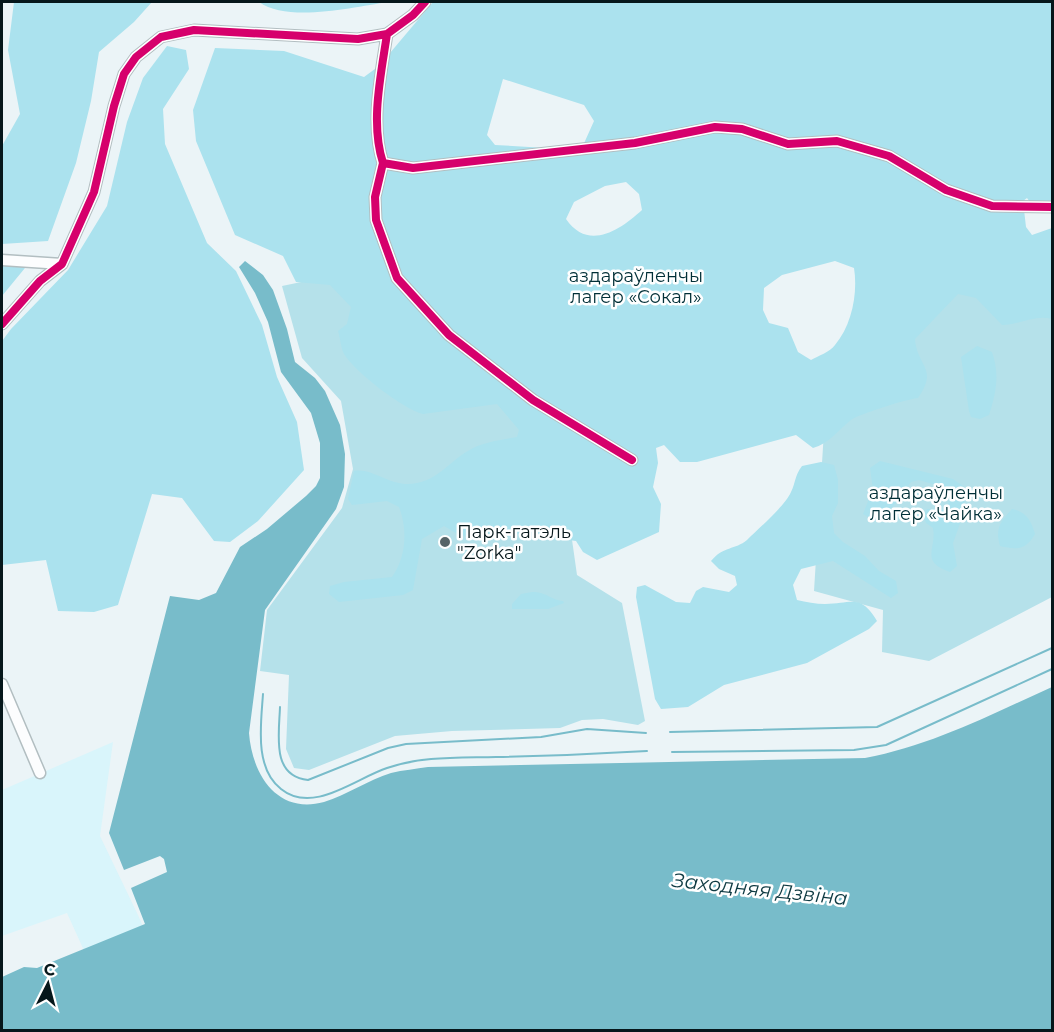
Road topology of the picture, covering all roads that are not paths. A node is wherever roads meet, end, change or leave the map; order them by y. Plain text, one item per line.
1 (425, 2) edge
2 (387, 34) junction
3 (382, 163) junction
4 (1053, 207) edge
5 (2, 260) edge
6 (62, 264) junction
7 (2, 324) edge
8 (632, 460) dead end
9 (2, 684) edge
10 (40, 773) dead end

1 - 2 street
2 - 3 street
2 - 6 street
3 - 4 street
3 - 8 street
5 - 6 street
6 - 7 street
9 - 10 street

